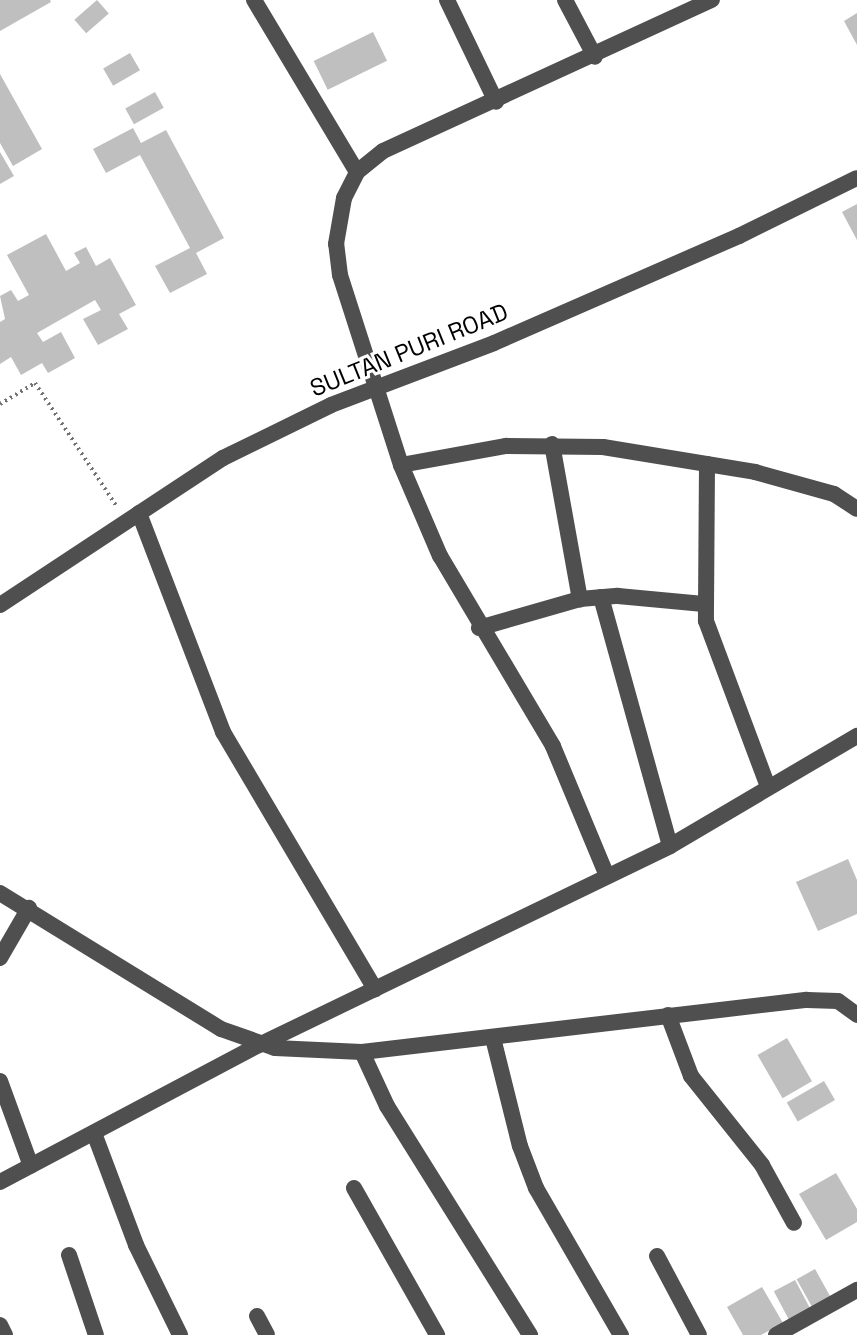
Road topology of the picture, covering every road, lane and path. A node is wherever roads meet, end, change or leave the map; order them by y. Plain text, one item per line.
1 (254, 0) edge
2 (447, 0) edge
3 (565, 0) edge
4 (712, 0) edge
5 (595, 57) junction
6 (496, 102) junction
7 (357, 172) junction
8 (857, 178) edge
9 (379, 390) junction
10 (0, 404) edge
11 (552, 444) junction
12 (707, 464) junction
13 (401, 465) junction
14 (857, 509) edge
15 (133, 518) junction
16 (601, 597) junction
17 (580, 599) junction
18 (704, 604) junction
19 (0, 605) edge
20 (479, 628) junction
21 (857, 736) edge
22 (768, 787) junction
23 (670, 846) junction
24 (607, 876) junction
25 (0, 893) edge
26 (29, 908) junction
27 (0, 958) edge
28 (375, 989) junction
29 (838, 1001) junction
30 (857, 1006) edge
31 (668, 1015) junction
32 (857, 1015) edge
33 (493, 1038) junction
34 (259, 1045) junction
35 (362, 1052) junction
36 (0, 1081) edge
37 (94, 1133) junction
38 (31, 1166) junction
39 (0, 1182) edge
40 (354, 1188) dead end
41 (794, 1223) dead end
42 (69, 1255) dead end
43 (657, 1256) dead end
44 (857, 1290) edge
45 (257, 1316) dead end
46 (0, 1325) edge
47 (804, 1328) edge
48 (5, 1335) edge
49 (96, 1335) edge
50 (180, 1335) edge
51 (267, 1335) edge
52 (437, 1335) edge
53 (530, 1335) edge
54 (621, 1335) edge
55 (699, 1335) edge
56 (776, 1335) edge

1 - 7 street
2 - 6 street
3 - 5 street
4 - 5 street
5 - 6 street
6 - 7 street
7 - 9 street
8 - 9 street, SULTAN PURI ROAD
9 - 13 street
9 - 15 street, SULTAN PURI ROAD
10 - 15 path
11 - 12 street
11 - 13 street
11 - 17 street
12 - 14 street
12 - 18 street
13 - 20 street
15 - 19 street, SULTAN PURI ROAD
15 - 28 street
16 - 17 street
16 - 18 street
16 - 23 street
17 - 20 street
18 - 22 street
20 - 24 street
21 - 22 street
22 - 23 street
23 - 24 street
24 - 28 street
25 - 26 street
26 - 27 street
26 - 34 street
28 - 34 street
29 - 30 street
29 - 31 street
29 - 32 street
31 - 33 street
31 - 41 street
33 - 35 street
33 - 54 street
34 - 35 street
34 - 37 street
35 - 53 street
36 - 38 street
37 - 38 street
37 - 50 street
38 - 39 street
40 - 52 street
42 - 49 street
43 - 55 street
44 - 47 street
45 - 51 street
46 - 48 street
47 - 56 street

